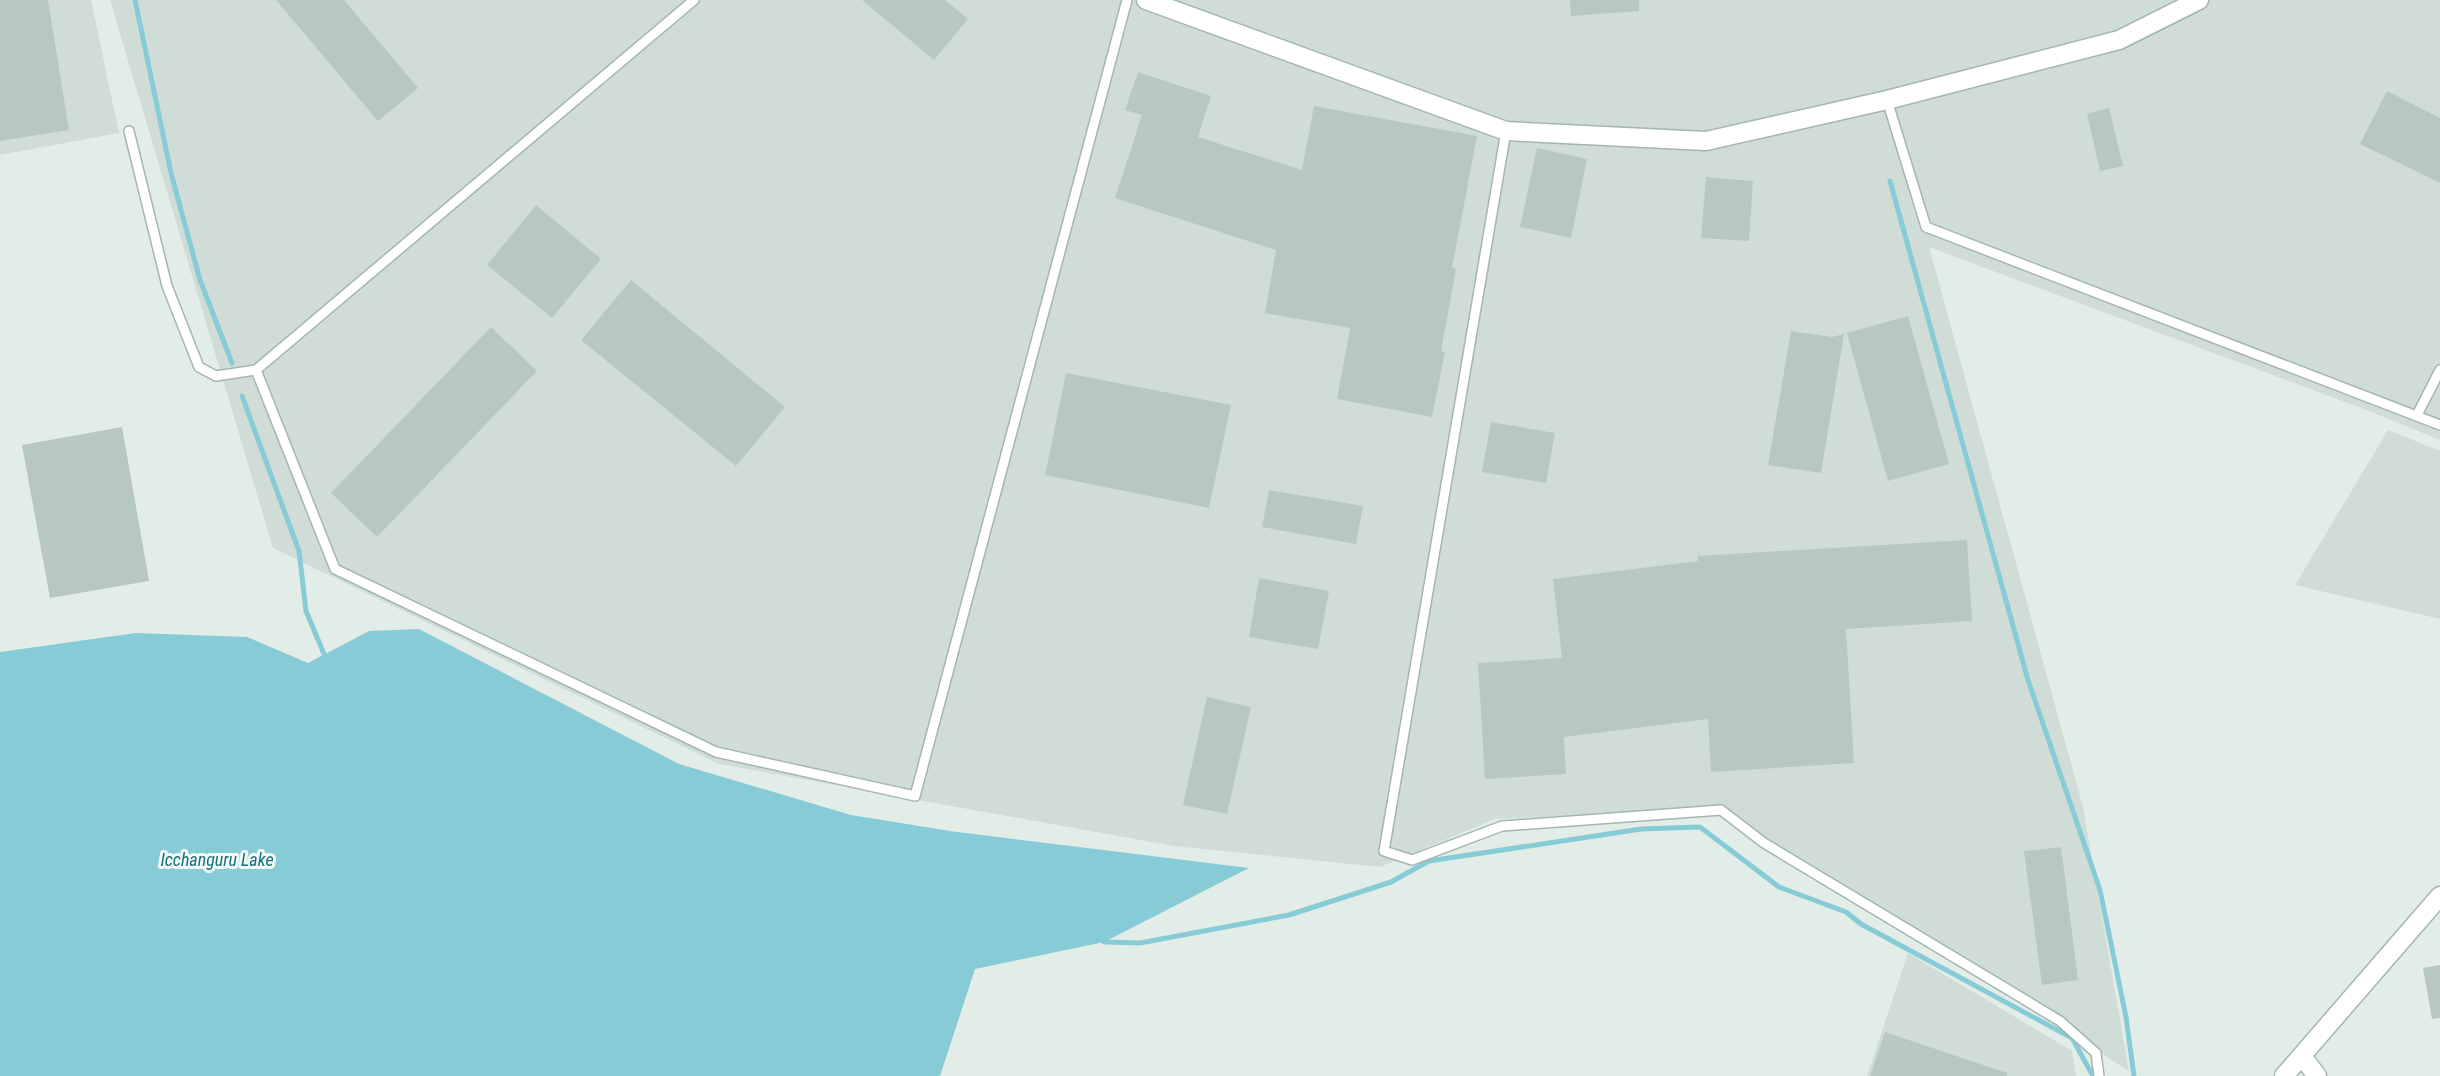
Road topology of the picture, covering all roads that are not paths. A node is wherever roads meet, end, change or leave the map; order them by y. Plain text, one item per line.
1 (694, 0) edge
2 (1127, 0) edge
3 (1146, 0) edge
4 (2199, 0) edge
5 (1887, 100) junction
6 (129, 131) dead end
7 (1506, 131) junction
8 (256, 370) junction
9 (2440, 370) edge
10 (2417, 416) junction
11 (2440, 425) edge
12 (2440, 896) edge
13 (2302, 1056) junction
14 (2099, 1076) edge
15 (2284, 1076) edge
16 (2317, 1076) edge

1 - 8 lane
2 - 8 lane
3 - 7 street
4 - 5 street
5 - 7 street
5 - 10 lane
6 - 8 lane
7 - 14 lane
9 - 10 lane
10 - 11 lane
12 - 13 street
13 - 15 street
13 - 16 street

